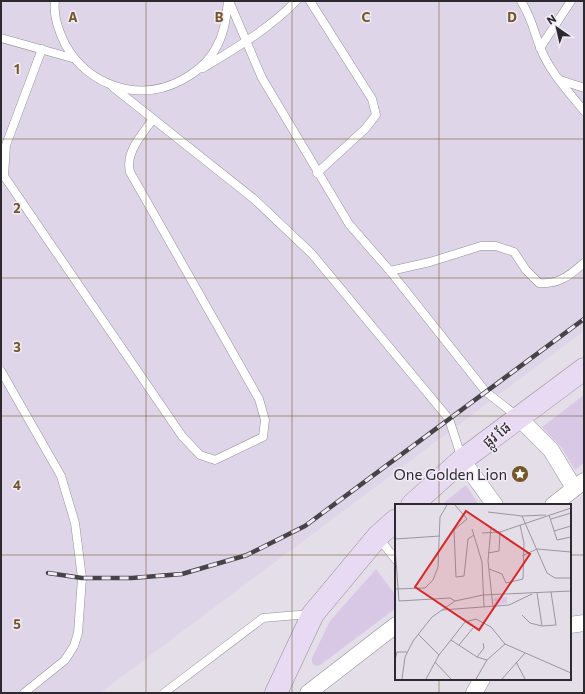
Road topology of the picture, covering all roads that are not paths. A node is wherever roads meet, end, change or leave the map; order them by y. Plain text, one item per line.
1 (55, 1) edge
2 (229, 1) edge
3 (296, 1) edge
4 (310, 1) edge
5 (521, 1) edge
6 (570, 1) edge
7 (1, 38) edge
8 (246, 43) junction
9 (540, 48) junction
10 (42, 49) junction
11 (72, 58) junction
12 (194, 74) junction
13 (559, 80) junction
14 (113, 87) junction
15 (584, 88) edge
16 (584, 111) edge
17 (153, 119) junction
18 (317, 173) junction
19 (584, 263) edge
20 (390, 271) junction
21 (584, 369) edge
22 (1, 371) edge
23 (518, 417) junction
24 (462, 460) junction
25 (579, 484) edge
26 (413, 504) edge
27 (494, 504) edge
28 (554, 504) edge
29 (395, 521) edge
30 (378, 536) junction
31 (395, 559) edge
32 (313, 614) junction
33 (584, 623) edge
34 (571, 625) edge
35 (395, 626) edge
36 (481, 680) edge
37 (24, 693) edge
38 (164, 693) edge
39 (276, 693) edge
40 (308, 693) edge
41 (474, 693) edge

1 - 11 lane
2 - 8 lane
2 - 12 lane
3 - 8 lane
4 - 18 lane
5 - 9 lane
6 - 9 lane
7 - 10 lane
8 - 12 lane
8 - 18 lane
9 - 13 lane
10 - 11 lane
10 - 17 lane
11 - 14 lane
12 - 14 lane
13 - 15 lane
13 - 16 lane
14 - 17 lane
17 - 24 lane
18 - 20 lane
19 - 20 lane
20 - 23 lane
21 - 23 street, ផ្លូវ ផែ
22 - 37 lane
23 - 24 street, ផ្លូវ ផែ
23 - 25 street
24 - 26 street, ផ្លូវ ផែ
24 - 27 street
25 - 28 street
29 - 30 street
30 - 31 lane
30 - 32 street
32 - 38 lane
32 - 39 street
33 - 34 street
35 - 40 street
36 - 41 street

